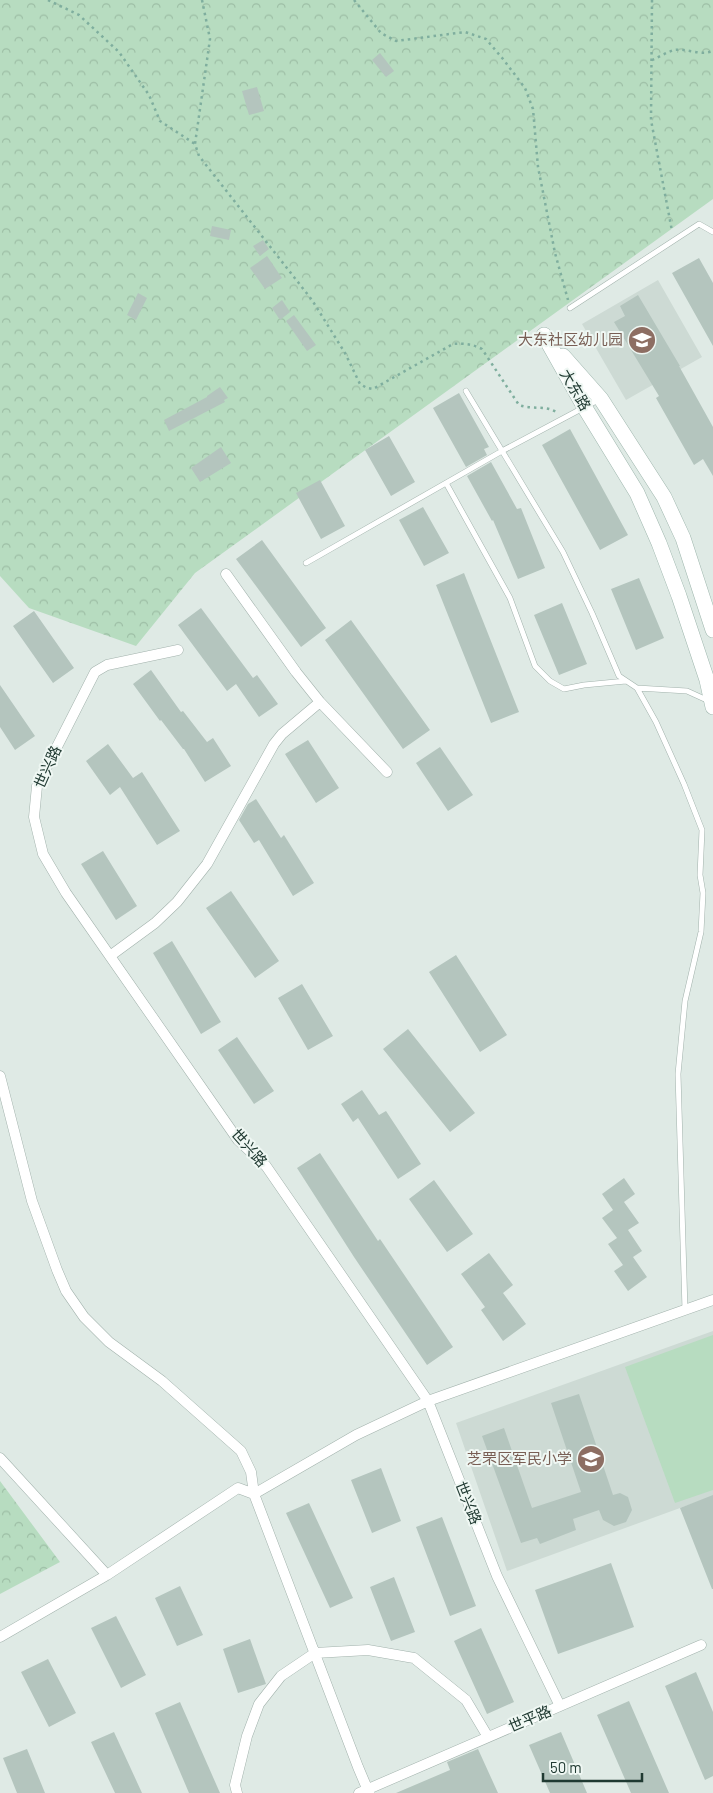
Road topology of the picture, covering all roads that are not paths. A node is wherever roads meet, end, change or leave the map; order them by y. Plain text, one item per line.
1 (713, 232) edge
2 (570, 308) road end
3 (466, 391) dead end
4 (601, 398) junction
5 (585, 408) junction
6 (502, 451) junction
7 (446, 483) junction
8 (306, 562) dead end
9 (226, 574) dead end
10 (713, 630) edge
11 (178, 650) dead end
12 (626, 681) junction
13 (637, 688) junction
14 (320, 702) junction
15 (713, 704) edge
16 (387, 772) dead end
17 (110, 956) junction
18 (0, 1076) edge
19 (713, 1300) edge
20 (685, 1310) junction
21 (428, 1401) junction
22 (0, 1458) edge
23 (254, 1494) junction
24 (107, 1575) junction
25 (0, 1637) edge
26 (701, 1645) dead end
27 (315, 1653) junction
28 (560, 1706) junction
29 (488, 1737) junction
30 (365, 1792) edge
31 (237, 1793) edge

1 - 2 lane
3 - 6 lane
4 - 5 lane
4 - 5 street, 大东路
4 - 10 street, 大东路
5 - 6 lane
5 - 15 street, 大东路
6 - 7 lane
6 - 12 lane
7 - 8 lane
7 - 12 lane
9 - 14 street
11 - 17 street, 世兴路
12 - 13 lane
13 - 15 lane
13 - 20 lane
14 - 16 street
14 - 17 street
17 - 21 street, 世兴路
18 - 23 street
19 - 20 street
20 - 21 street
21 - 23 street
21 - 28 street, 世兴路
22 - 24 street
23 - 24 street
23 - 27 street
24 - 25 street
26 - 28 street, 世平路
27 - 29 street
27 - 30 street
27 - 31 street
28 - 29 street, 世平路
29 - 30 street, 世平路

